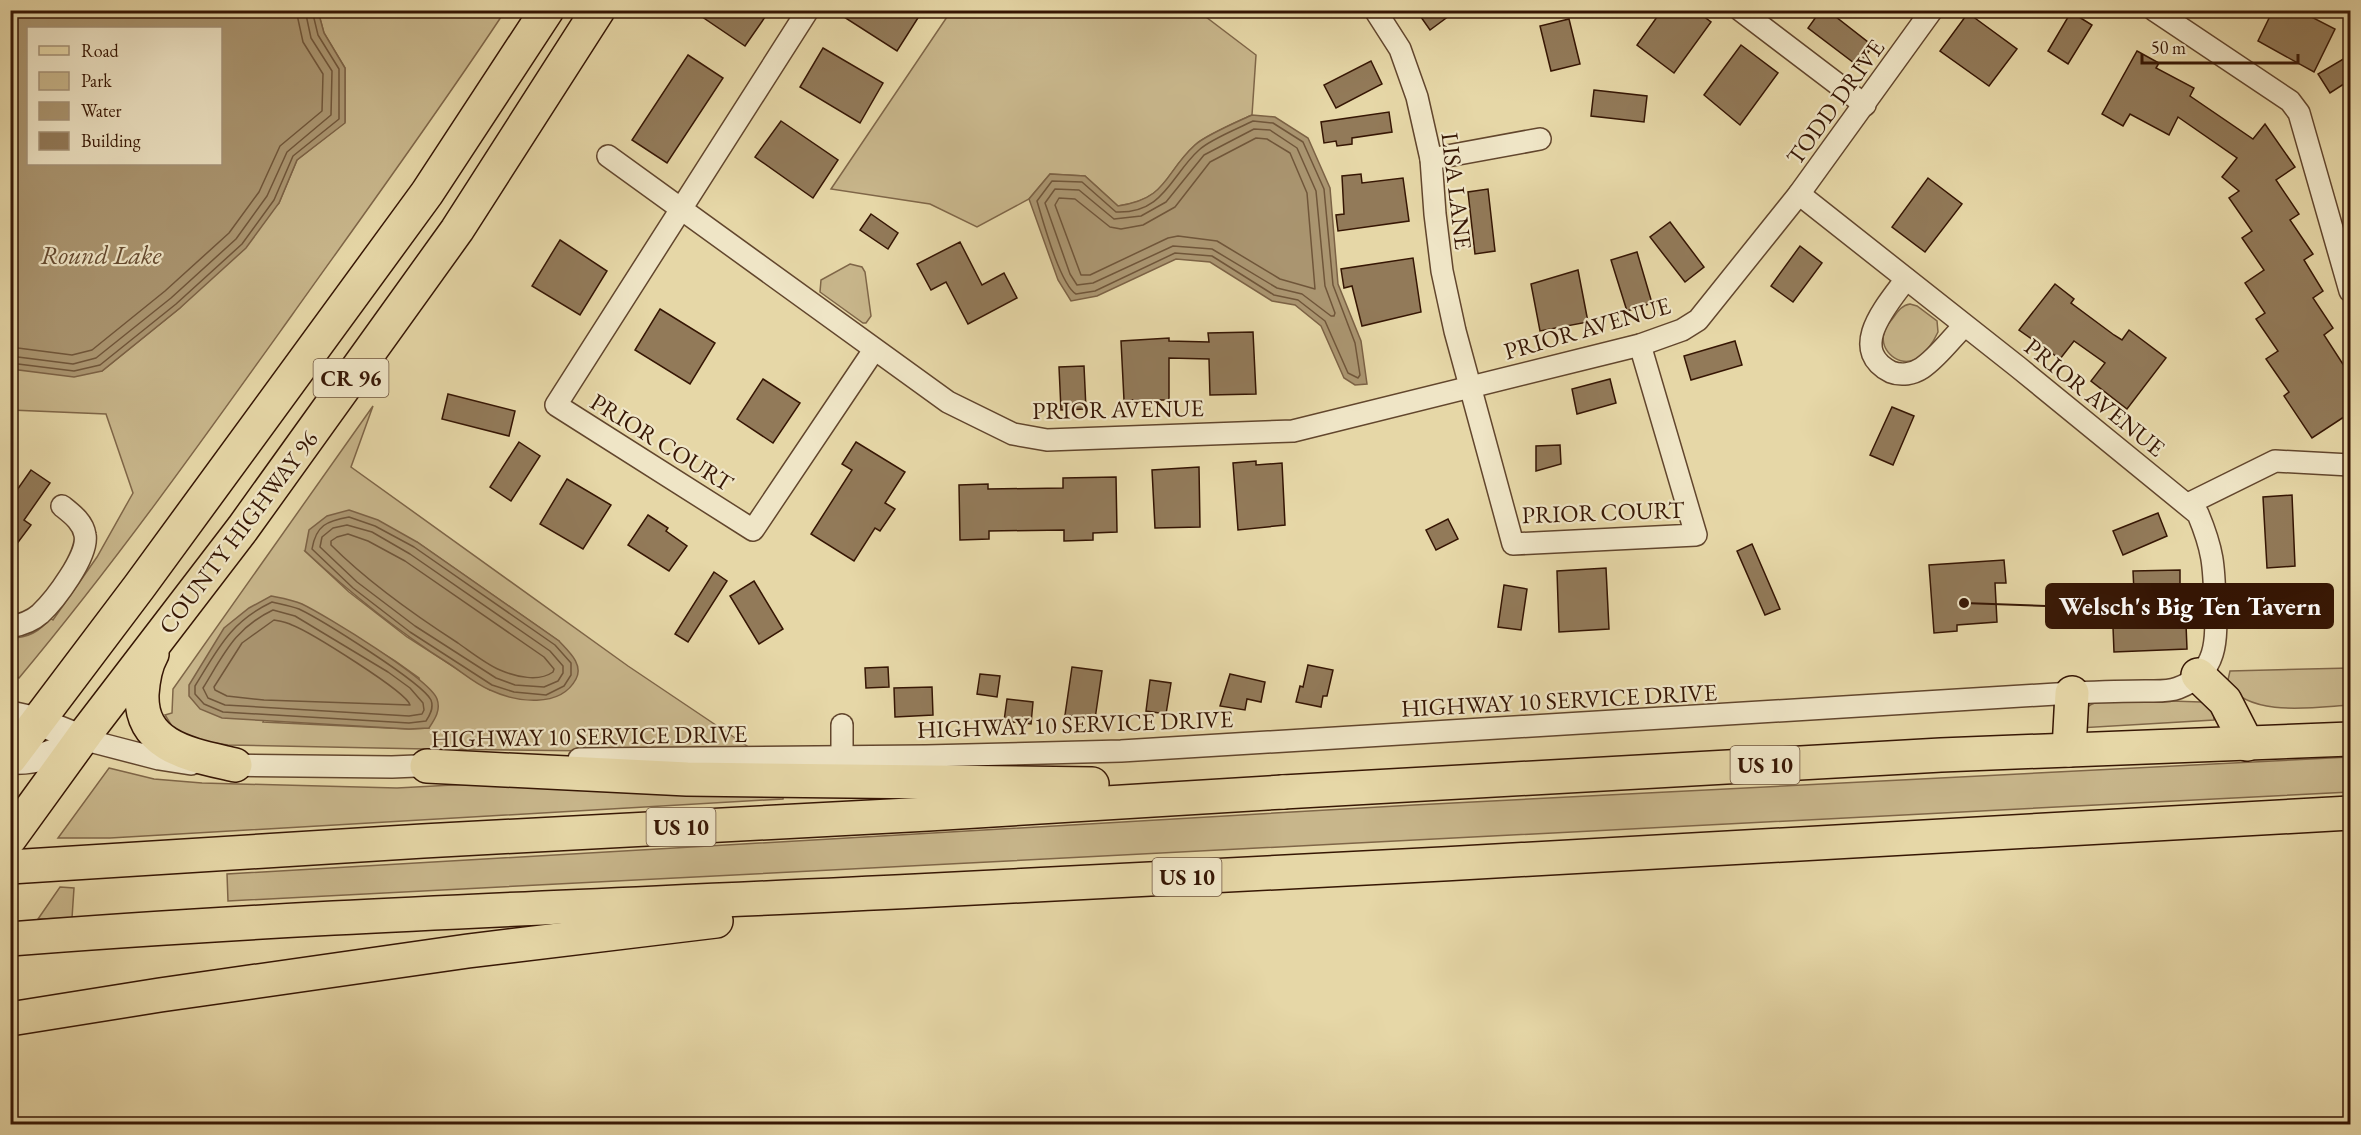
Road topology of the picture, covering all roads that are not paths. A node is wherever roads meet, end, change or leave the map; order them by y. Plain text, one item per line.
1 (547, 10) edge
2 (598, 10) edge
3 (808, 10) edge
4 (1375, 10) edge
5 (1740, 10) edge
6 (1932, 10) edge
7 (2154, 10) edge
8 (1865, 105) junction
9 (1540, 139) dead end
10 (608, 156) dead end
11 (1431, 159) junction
12 (1799, 194) junction
13 (682, 210) junction
14 (1906, 279) junction
15 (2350, 291) edge
16 (1964, 326) junction
17 (1641, 345) junction
18 (874, 350) junction
19 (1471, 386) junction
20 (2350, 465) edge
21 (2188, 504) junction
22 (62, 506) dead end
23 (170, 624) junction
24 (10, 627) edge
25 (2198, 675) junction
26 (2072, 693) junction
27 (24, 718) edge
28 (842, 725) dead end
29 (82, 739) junction
30 (2350, 739) edge
31 (2255, 744) junction
32 (2069, 750) junction
33 (842, 755) junction
34 (10, 759) edge
35 (235, 765) junction
36 (427, 766) junction
37 (1283, 792) junction
38 (2350, 813) edge
39 (10, 838) edge
40 (10, 867) edge
41 (914, 891) junction
42 (17, 938) edge
43 (10, 1019) edge

1 - 27 main road, COUNTY HIGHWAY 96 / CR 96
2 - 23 main road, COUNTY HIGHWAY 96 / CR 96
3 - 13 street
4 - 11 street, LISA LANE
5 - 8 street
6 - 8 street, TODD DRIVE
7 - 15 street
8 - 12 street, TODD DRIVE
9 - 11 street
10 - 13 street, PRIOR AVENUE
11 - 19 street, LISA LANE
12 - 14 street, PRIOR AVENUE
12 - 17 street, PRIOR AVENUE
13 - 18 street, PRIOR AVENUE
13 - 18 street, PRIOR COURT
14 - 16 street, PRIOR AVENUE
14 - 16 street
16 - 21 street, PRIOR AVENUE
17 - 19 street, PRIOR AVENUE
17 - 19 street, PRIOR COURT
18 - 19 street, PRIOR AVENUE
20 - 21 street
21 - 25 street, PRIOR AVENUE
22 - 24 street
23 - 29 main road, COUNTY HIGHWAY 96 / CR 96
23 - 35 main road
25 - 26 street, PRIOR AVENUE
25 - 31 main road
26 - 32 main road
26 - 33 street, HIGHWAY 10 SERVICE DRIVE
27 - 29 street
27 - 34 main road, COUNTY HIGHWAY 96 / CR 96
28 - 33 street
29 - 34 street
29 - 35 street, HIGHWAY 10 SERVICE DRIVE
29 - 39 main road, COUNTY HIGHWAY 96 / CR 96
30 - 31 main road, US 10
31 - 32 main road, US 10
32 - 37 main road, US 10
33 - 36 street, HIGHWAY 10 SERVICE DRIVE
35 - 36 street, HIGHWAY 10 SERVICE DRIVE
36 - 37 main road
37 - 40 main road, US 10
38 - 41 main road, US 10
41 - 42 main road, US 10
41 - 43 main road

